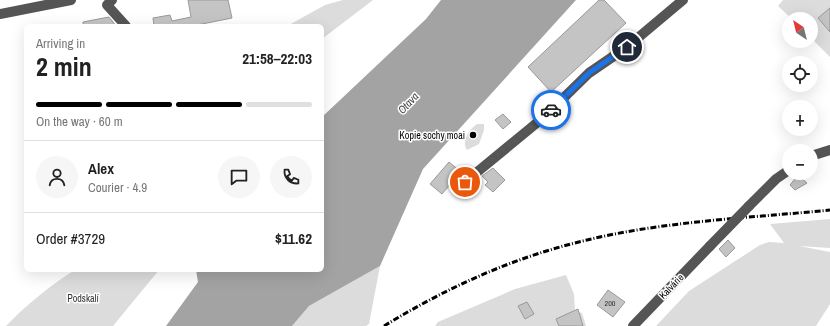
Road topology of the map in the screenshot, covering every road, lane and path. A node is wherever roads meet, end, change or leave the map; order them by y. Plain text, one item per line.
1 (71, 0) edge
2 (112, 0) edge
3 (683, 0) edge
4 (0, 14) edge
5 (124, 24) edge
6 (830, 150) edge
7 (818, 154) edge
8 (782, 175) edge
9 (465, 182) dead end
10 (633, 326) edge

1 - 4 street
2 - 5 street
3 - 9 street
6 - 7 street
8 - 10 street, Kalvárie, bridge

